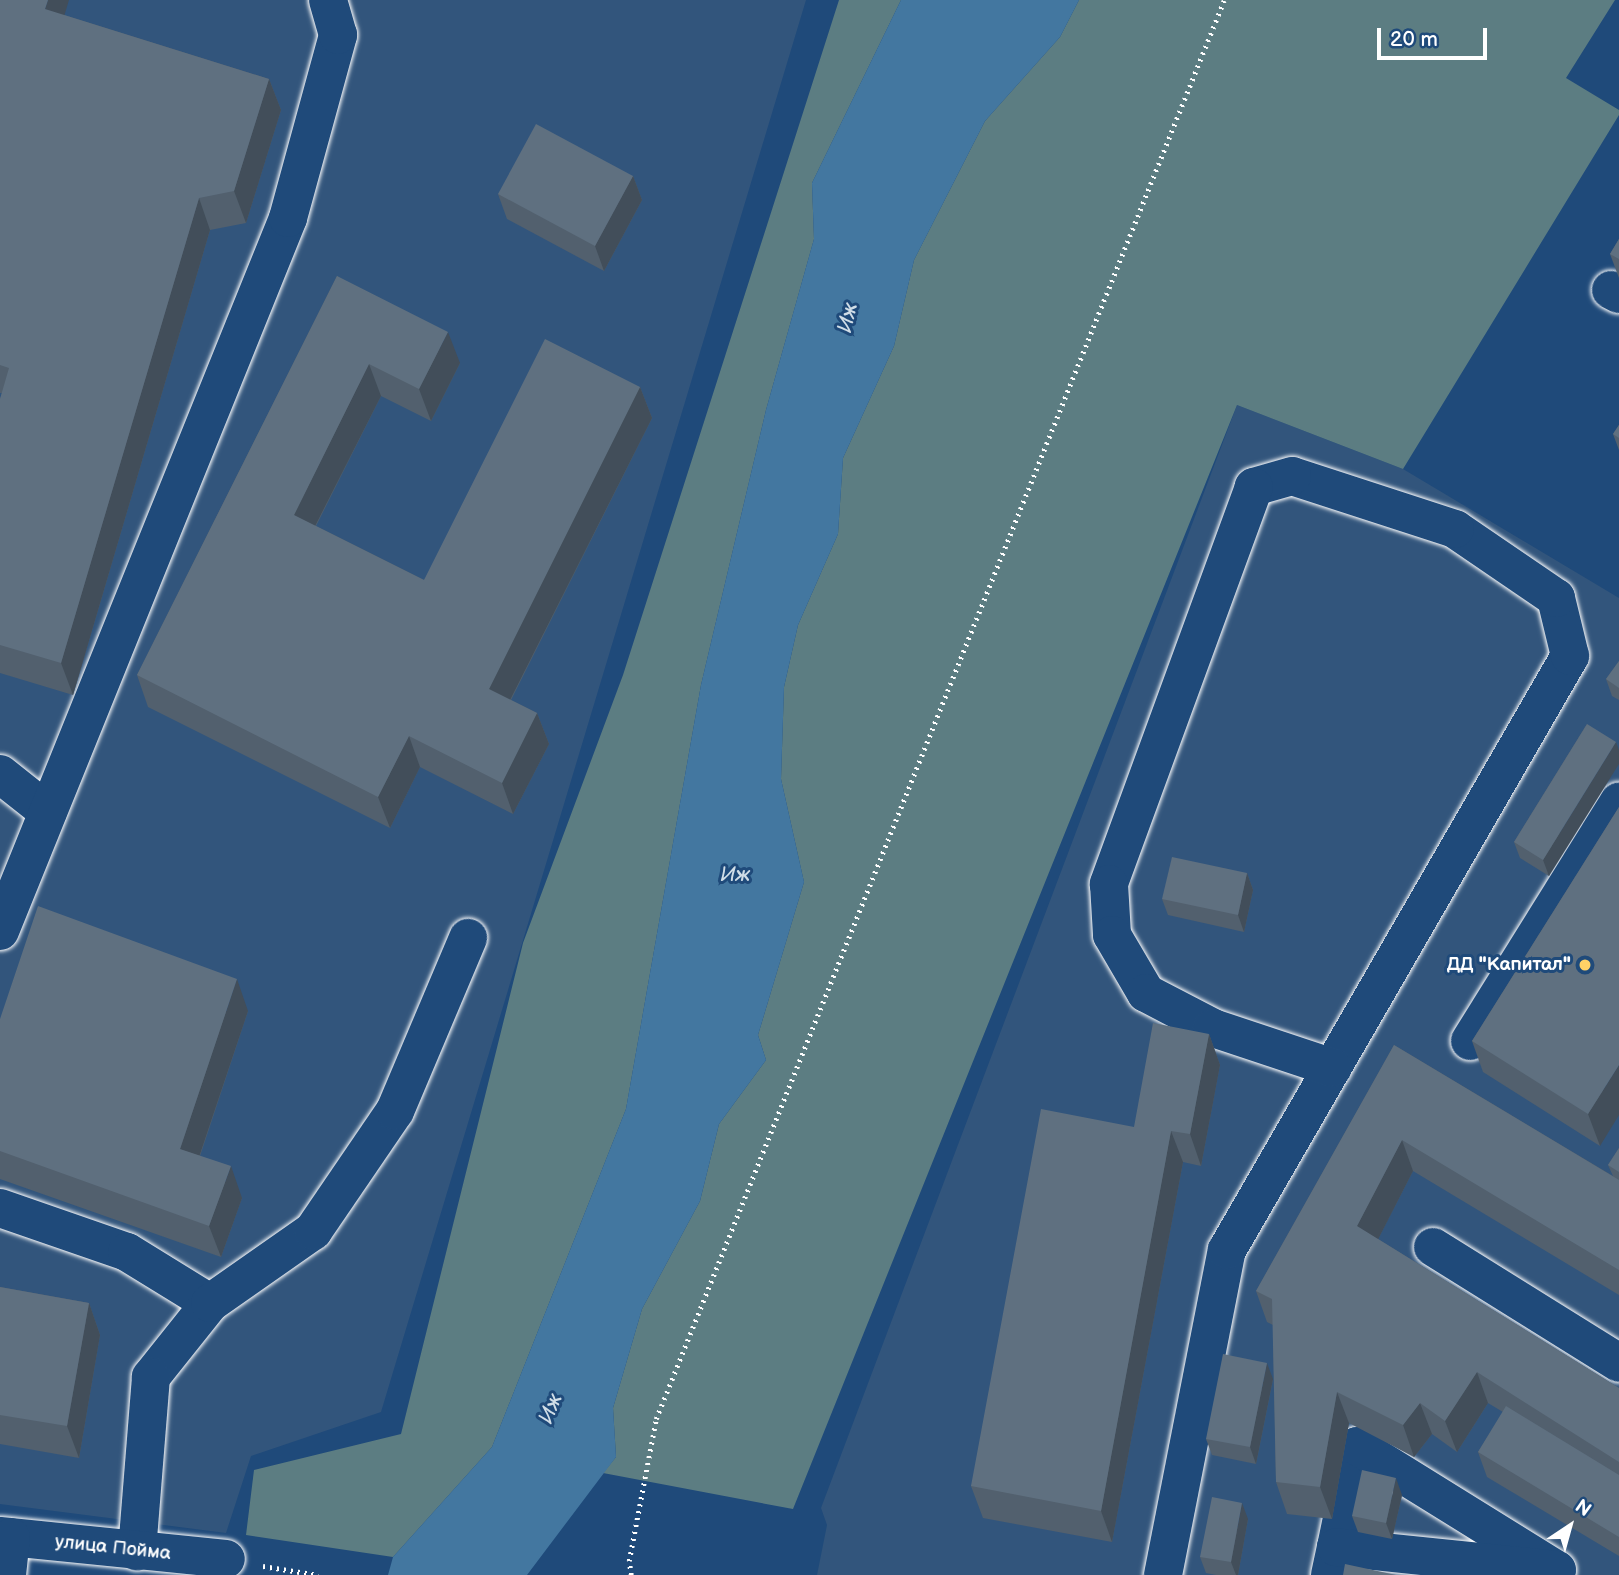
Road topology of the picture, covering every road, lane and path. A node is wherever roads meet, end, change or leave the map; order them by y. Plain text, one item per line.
1 (328, 0) edge
2 (1224, 0) edge
3 (0, 774) edge
4 (1619, 802) edge
5 (48, 812) junction
6 (0, 931) edge
7 (468, 937) dead end
8 (1470, 1041) edge
9 (1333, 1068) junction
10 (0, 1208) edge
11 (1433, 1247) dead end
12 (210, 1303) junction
13 (1619, 1363) edge
14 (5, 1537) edge
15 (137, 1550) junction
16 (226, 1559) joint
17 (1333, 1561) edge
18 (7, 1575) edge
19 (318, 1575) edge
20 (631, 1575) edge
21 (1163, 1575) edge

1 - 5 lane
2 - 20 path
3 - 5 lane
4 - 8 lane
5 - 6 lane
7 - 12 lane
9 - 9 lane
9 - 21 lane
10 - 12 lane
11 - 13 lane
12 - 15 lane
14 - 15 lane, улица Пойма
14 - 18 lane
15 - 16 lane, улица Пойма
16 - 19 path
17 - 17 lane

